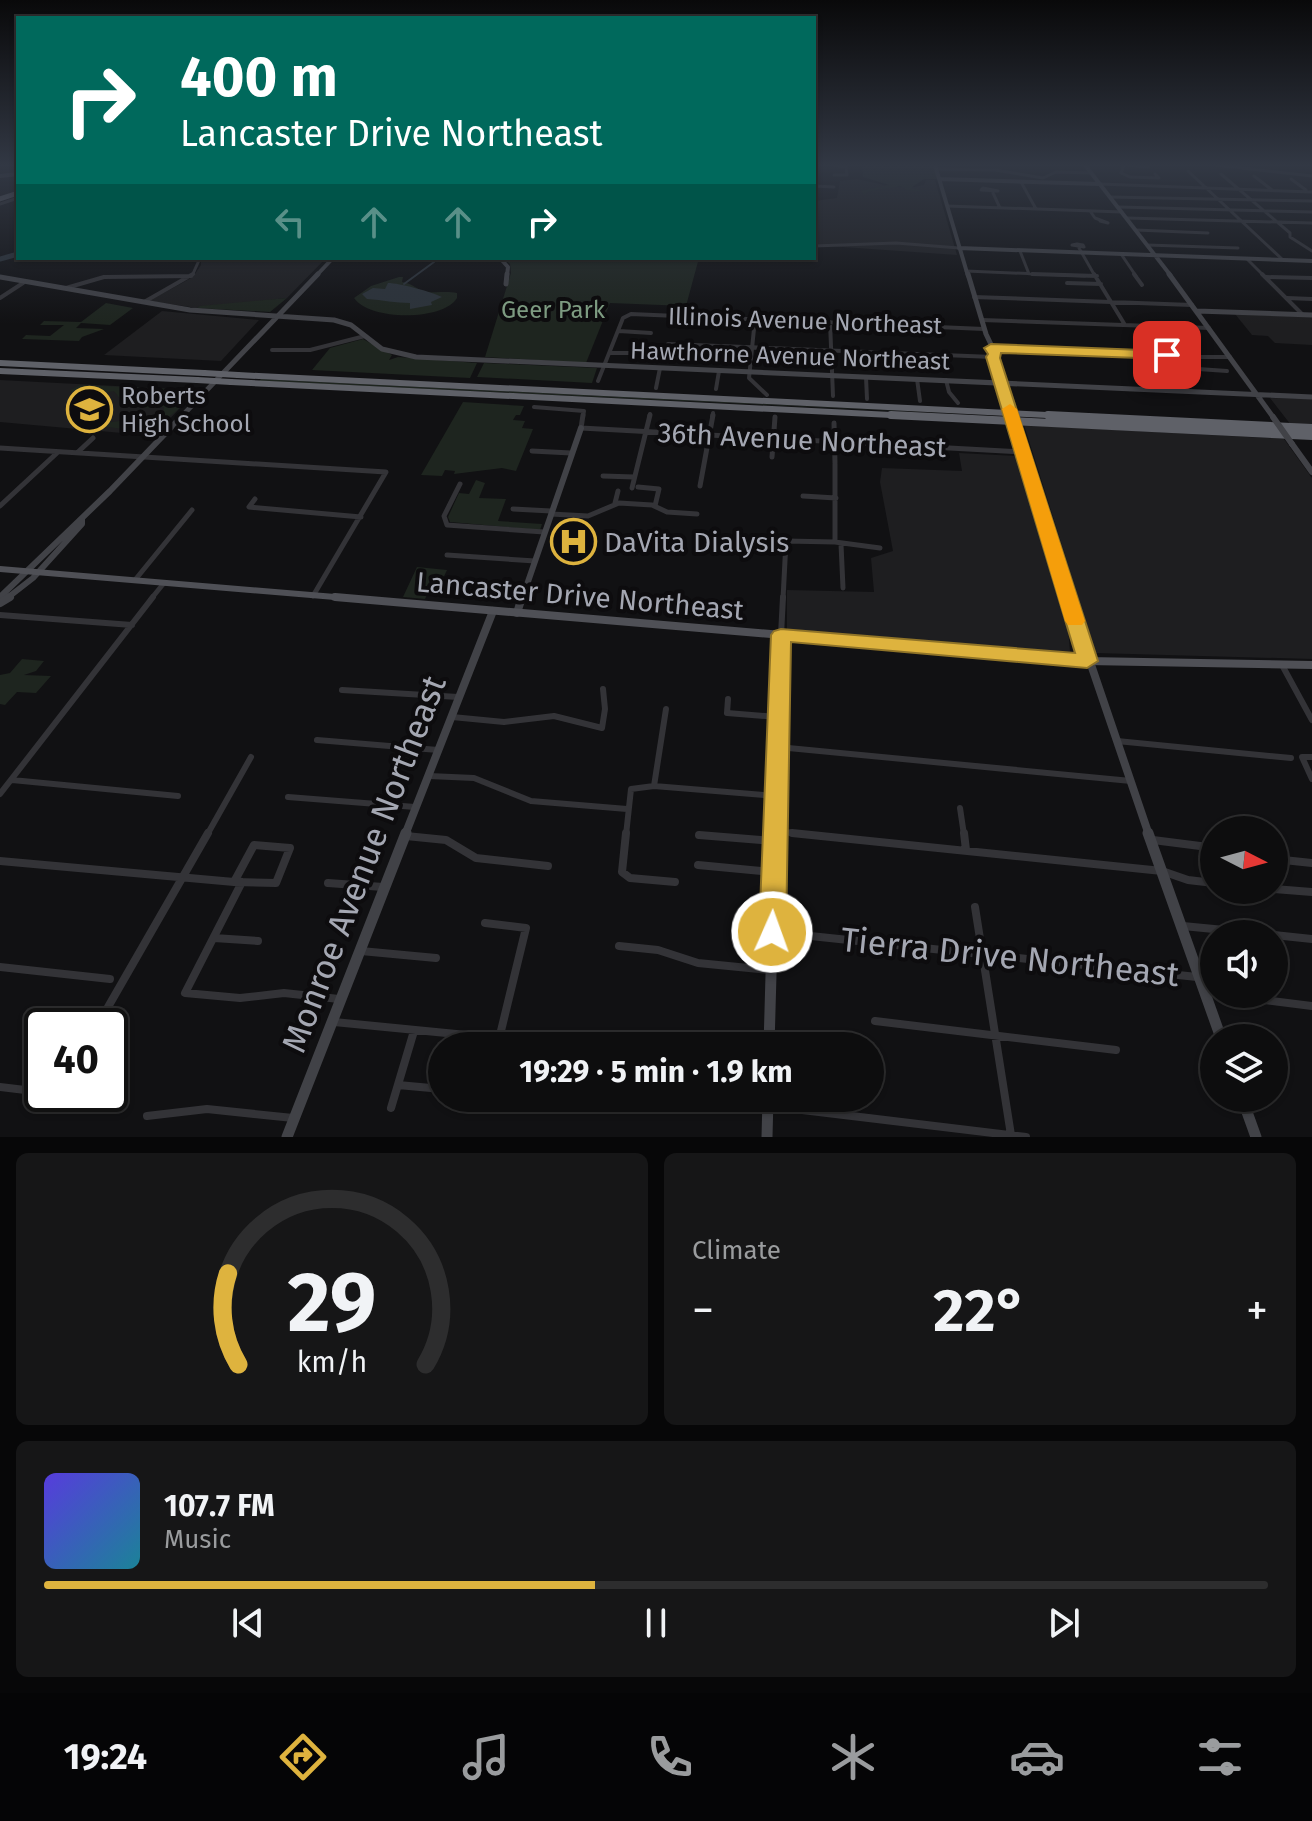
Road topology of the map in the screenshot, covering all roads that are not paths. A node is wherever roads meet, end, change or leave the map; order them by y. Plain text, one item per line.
1 (952, 218) edge
2 (1097, 218) edge
3 (1127, 218) edge
4 (1129, 218) edge
5 (1238, 218) edge
6 (1272, 218) edge
7 (1100, 221) dead end
8 (1242, 222) junction
9 (1277, 222) junction
10 (1311, 223) edge
11 (1136, 230) junction
12 (1208, 233) dead end
13 (1147, 245) junction
14 (816, 246) edge
15 (959, 248) junction
16 (1238, 248) dead end
17 (1080, 250) junction
18 (1020, 251) junction
19 (1312, 251) edge
20 (1121, 254) junction
21 (1156, 256) junction
22 (1247, 259) junction
23 (199, 260) edge
24 (331, 260) edge
25 (502, 260) edge
26 (1283, 260) junction
27 (1312, 261) edge
28 (966, 271) junction
29 (1029, 274) junction
30 (191, 276) junction
31 (1097, 276) junction
32 (1265, 276) junction
33 (0, 277) edge
34 (1312, 278) edge
35 (23, 283) junction
36 (1067, 283) dead end
37 (506, 284) dead end
38 (1101, 284) junction
39 (1142, 285) dead end
40 (62, 289) junction
41 (974, 297) junction
42 (0, 298) edge
43 (1286, 298) junction
44 (1312, 299) edge
45 (1111, 302) junction
46 (143, 303) junction
47 (1192, 305) junction
48 (1197, 311) junction
49 (277, 315) junction
50 (1303, 315) junction
51 (1312, 315) edge
52 (755, 319) junction
53 (982, 320) junction
54 (830, 322) junction
55 (1126, 325) junction
56 (1209, 328) junction
57 (984, 329) junction
58 (619, 331) junction
59 (651, 333) dead end
60 (365, 336) junction
61 (668, 344) dead end
62 (753, 347) junction
63 (991, 348) junction
64 (272, 350) dead end
65 (831, 350) junction
66 (611, 353) junction
67 (644, 353) dead end
68 (1176, 355) dead end
69 (993, 357) junction
70 (1230, 357) junction
71 (0, 363) edge
72 (605, 366) junction
73 (660, 368) junction
74 (0, 371) edge
75 (719, 371) junction
76 (1227, 371) dead end
77 (749, 372) junction
78 (832, 376) junction
79 (866, 377) junction
80 (917, 379) junction
81 (946, 380) junction
82 (598, 381) dead end
83 (1002, 383) junction
84 (656, 388) dead end
85 (716, 389) dead end
86 (1256, 394) junction
87 (767, 395) dead end
88 (833, 396) dead end
89 (1312, 397) edge
90 (867, 399) dead end
91 (920, 401) dead end
92 (958, 403) dead end
93 (534, 407) dead end
94 (713, 413) dead end
95 (650, 414) dead end
96 (775, 417) dead end
97 (834, 423) dead end
98 (581, 428) junction
99 (1312, 428) edge
100 (645, 431) junction
101 (709, 435) junction
102 (1312, 436) edge
103 (93, 438) dead end
104 (773, 439) junction
105 (835, 443) junction
106 (0, 448) edge
107 (532, 451) dead end
108 (59, 452) junction
109 (1023, 452) junction
110 (77, 453) junction
111 (571, 453) junction
112 (772, 457) dead end
113 (141, 458) junction
114 (1312, 472) edge
115 (603, 476) dead end
116 (634, 477) junction
117 (460, 484) dead end
118 (700, 486) dead end
119 (618, 491) dead end
120 (803, 496) dead end
121 (836, 498) junction
122 (255, 499) dead end
123 (615, 503) junction
124 (0, 506) edge
125 (655, 506) junction
126 (513, 509) dead end
127 (192, 510) dead end
128 (551, 512) junction
129 (697, 514) dead end
130 (361, 517) junction
131 (82, 519) junction
132 (544, 532) junction
133 (838, 543) junction
134 (880, 548) dead end
135 (447, 555) dead end
136 (535, 561) junction
137 (0, 569) edge
138 (26, 572) junction
139 (36, 572) junction
140 (134, 580) junction
141 (164, 583) junction
142 (843, 588) dead end
143 (313, 596) junction
144 (0, 600) edge
145 (493, 611) junction
146 (517, 613) junction
147 (0, 615) edge
148 (132, 625) junction
149 (781, 635) junction
150 (1087, 661) junction
151 (1282, 664) junction
152 (1312, 665) edge
153 (603, 689) dead end
154 (342, 690) dead end
155 (459, 697) junction
156 (728, 699) dead end
157 (666, 709) dead end
158 (452, 717) junction
159 (778, 717) junction
160 (1312, 720) edge
161 (317, 740) dead end
162 (1116, 741) junction
163 (778, 747) junction
164 (439, 750) junction
165 (251, 757) dead end
166 (1312, 757) edge
167 (1291, 758) dead end
168 (428, 776) junction
169 (1312, 779) edge
170 (11, 780) junction
171 (1131, 781) junction
172 (654, 786) junction
173 (0, 794) edge
174 (178, 796) dead end
175 (776, 796) junction
176 (288, 797) dead end
177 (416, 807) junction
178 (960, 808) dead end
179 (627, 809) junction
180 (699, 835) dead end
181 (405, 836) junction
182 (775, 836) junction
183 (1152, 840) junction
184 (1200, 846) edge
185 (966, 850) junction
186 (1288, 860) edge
187 (0, 861) edge
188 (1312, 863) edge
189 (698, 865) dead end
190 (548, 866) dead end
191 (1162, 871) junction
192 (774, 872) junction
193 (181, 879) junction
194 (1200, 881) edge
195 (238, 882) junction
196 (675, 882) dead end
197 (328, 883) dead end
198 (385, 887) junction
199 (1288, 890) edge
200 (1312, 892) edge
201 (975, 907) dead end
202 (485, 923) dead end
203 (1182, 926) junction
204 (1200, 928) edge
205 (772, 932) junction
206 (1288, 936) edge
207 (214, 938) junction
208 (1312, 939) edge
209 (258, 941) dead end
210 (619, 946) dead end
211 (360, 951) junction
212 (982, 956) junction
213 (436, 958) dead end
214 (0, 967) edge
215 (771, 970) junction
216 (1200, 977) joint
217 (110, 979) dead end
218 (341, 999) junction
219 (1288, 1003) edge
220 (1312, 1006) edge
221 (108, 1007) dead end
222 (875, 1021) dead end
223 (332, 1022) junction
224 (414, 1031) junction
225 (428, 1032) edge
226 (501, 1032) edge
227 (769, 1032) edge
228 (994, 1036) junction
229 (1116, 1050) dead end
230 (398, 1085) junction
231 (0, 1087) edge
232 (428, 1088) edge
233 (24, 1090) edge
234 (391, 1108) dead end
235 (768, 1112) edge
236 (842, 1112) edge
237 (1247, 1112) edge
238 (147, 1116) dead end
239 (294, 1118) junction
240 (1011, 1135) junction
241 (287, 1137) edge
242 (767, 1137) edge
243 (1026, 1137) edge
244 (1256, 1137) edge

1 - 15 main road
2 - 7 street
3 - 11 main road
4 - 8 street
5 - 8 street
6 - 9 street
8 - 9 street
8 - 26 street
9 - 10 street
9 - 19 street
11 - 12 street
11 - 13 main road
13 - 16 street
13 - 21 main road
14 - 15 street
15 - 18 main road
15 - 28 main road
17 - 18 main road
17 - 20 main road
17 - 31 street
18 - 29 street
20 - 21 main road
20 - 39 street
21 - 22 main road
21 - 47 main road
22 - 26 main road
22 - 32 street
23 - 30 street
24 - 49 main road
25 - 37 main road
26 - 27 main road
28 - 29 street
28 - 41 main road
29 - 31 street
30 - 40 street
30 - 46 street
31 - 38 street
32 - 34 street
32 - 43 street
33 - 35 main road, Hawthorne Avenue Northeast
35 - 40 main road, Hawthorne Avenue Northeast
35 - 42 street
36 - 38 street
38 - 45 street
40 - 46 main road, Hawthorne Avenue Northeast
41 - 45 street
41 - 53 main road
43 - 44 street
43 - 50 street
45 - 47 street
45 - 55 street
46 - 49 main road, Hawthorne Avenue Northeast
47 - 48 main road
48 - 50 main road
48 - 56 main road
49 - 60 main road, Hawthorne Avenue Northeast
49 - 113 main road
50 - 51 main road
52 - 54 street, Illinois Avenue Northeast
52 - 58 street, Illinois Avenue Northeast
52 - 62 street
53 - 55 street
53 - 57 main road
54 - 57 street, Illinois Avenue Northeast
54 - 65 street
55 - 56 street
56 - 70 main road
57 - 63 main road
58 - 59 street
58 - 66 street
60 - 64 street
60 - 72 main road, Hawthorne Avenue Northeast
61 - 62 street
62 - 65 street
62 - 77 street
63 - 68 street
63 - 69 main road
65 - 69 street
65 - 78 street
66 - 67 street
66 - 72 street
69 - 83 main road
70 - 76 street
70 - 86 main road
71 - 99 highway, bridge
72 - 73 main road, Hawthorne Avenue Northeast
72 - 82 street
73 - 75 main road, Hawthorne Avenue Northeast
73 - 84 street
74 - 102 highway, bridge
75 - 77 main road, Hawthorne Avenue Northeast
75 - 85 street
77 - 78 main road, Hawthorne Avenue Northeast
77 - 87 street
78 - 79 main road, Hawthorne Avenue Northeast
78 - 88 street
79 - 80 main road, Hawthorne Avenue Northeast
79 - 90 street
80 - 81 main road, Hawthorne Avenue Northeast
80 - 91 street
81 - 83 main road, Hawthorne Avenue Northeast
81 - 92 street
83 - 86 main road, Hawthorne Avenue Northeast
83 - 109 main road, bridge
86 - 89 main road, Hawthorne Avenue Northeast
86 - 114 main road, bridge
93 - 98 street
94 - 101 street
95 - 100 street
96 - 104 street
97 - 105 street
98 - 100 street, 36th Avenue Northeast
98 - 111 main road
100 - 101 street, 36th Avenue Northeast
100 - 116 street
101 - 104 street, 36th Avenue Northeast
101 - 118 street
103 - 110 street
104 - 105 street, 36th Avenue Northeast
104 - 112 street
105 - 109 street, 36th Avenue Northeast
105 - 121 street
106 - 108 street
107 - 111 street
108 - 110 street
108 - 124 street
109 - 150 main road
110 - 113 street
111 - 128 main road
113 - 130 street
113 - 131 main road
115 - 116 street
116 - 125 street
117 - 132 street
119 - 123 street
120 - 121 street
121 - 133 street
122 - 130 street
123 - 125 street
123 - 128 street
125 - 129 street
126 - 128 street
127 - 140 street
128 - 132 main road
130 - 143 street
131 - 138 main road
131 - 139 main road
132 - 136 main road
133 - 134 street
133 - 142 street
133 - 149 street
135 - 136 street
136 - 146 main road
137 - 138 main road, Lancaster Drive Northeast
138 - 139 main road, Lancaster Drive Northeast
138 - 144 main road
139 - 140 main road, Lancaster Drive Northeast
139 - 144 main road
140 - 141 main road, Lancaster Drive Northeast
141 - 143 main road, Lancaster Drive Northeast
141 - 148 street
143 - 145 main road, Lancaster Drive Northeast
145 - 146 main road, Lancaster Drive Northeast
145 - 155 main road, Monroe Avenue Northeast
146 - 149 main road, Lancaster Drive Northeast
147 - 148 street
148 - 170 street
149 - 150 main road, Lancaster Drive Northeast
149 - 159 main road
150 - 151 main road, Lancaster Drive Northeast
150 - 162 main road
151 - 152 main road, Lancaster Drive Northeast
151 - 160 street
153 - 158 street
154 - 155 street
155 - 158 main road, Monroe Avenue Northeast
156 - 159 street
157 - 172 street
158 - 164 main road, Monroe Avenue Northeast
159 - 163 main road
161 - 164 street
162 - 167 street
162 - 171 main road
163 - 171 street
163 - 175 main road
164 - 168 main road, Monroe Avenue Northeast
165 - 193 street
166 - 169 street
168 - 177 main road, Monroe Avenue Northeast
168 - 179 street
170 - 173 street
170 - 174 street
171 - 183 main road
172 - 175 street
172 - 179 street
175 - 182 main road
176 - 177 street
177 - 181 main road, Monroe Avenue Northeast
178 - 185 street
179 - 196 street
180 - 182 street
181 - 190 street
181 - 198 main road, Monroe Avenue Northeast
182 - 185 street
182 - 192 main road
183 - 184 street
183 - 191 main road
185 - 191 street
186 - 188 street
187 - 193 street
189 - 192 street
191 - 194 street
191 - 203 main road
192 - 205 main road
193 - 195 street
193 - 221 street
195 - 195 street
195 - 207 street
197 - 198 street
198 - 211 main road, Monroe Avenue Northeast
199 - 200 street
201 - 212 street
202 - 226 street
203 - 204 street, Tierra Drive Northeast
203 - 216 main road
205 - 212 street, Tierra Drive Northeast
205 - 215 main road
206 - 208 street
207 - 209 street
207 - 218 street
210 - 215 street
211 - 213 street
211 - 218 main road, Monroe Avenue Northeast
212 - 216 street, Tierra Drive Northeast
212 - 228 street
214 - 217 street
215 - 227 main road
218 - 223 main road, Monroe Avenue Northeast
219 - 220 street
222 - 228 street
223 - 224 street
223 - 239 main road, Monroe Avenue Northeast
224 - 225 street
224 - 230 street
228 - 229 street
228 - 240 street
230 - 232 street
230 - 234 street
231 - 233 street
235 - 242 main road
236 - 240 street
237 - 244 main road
238 - 239 street
239 - 241 main road, Monroe Avenue Northeast
240 - 243 street

